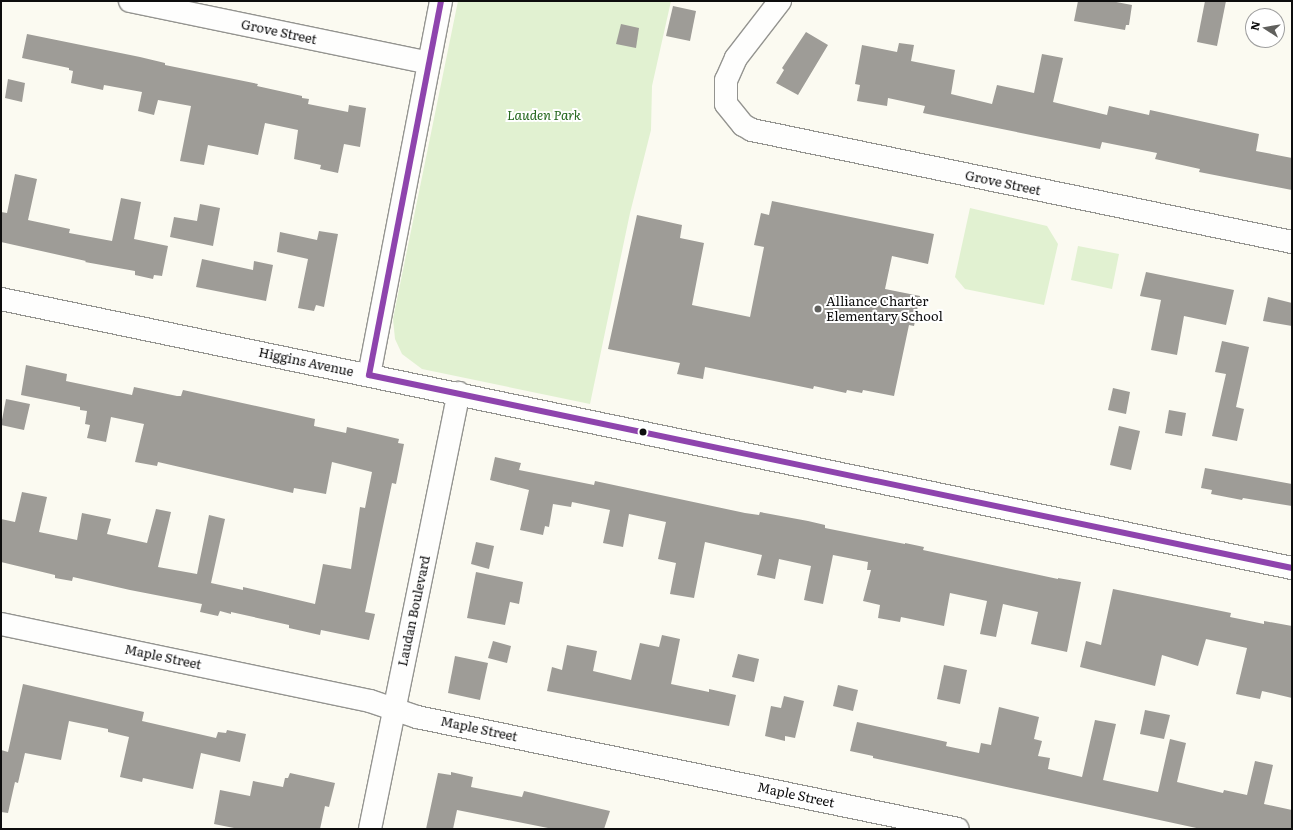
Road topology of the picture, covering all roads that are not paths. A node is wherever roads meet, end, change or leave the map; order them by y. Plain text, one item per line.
1 (130, 1) edge
2 (441, 1) edge
3 (780, 1) edge
4 (429, 63) junction
5 (1292, 242) edge
6 (1, 299) edge
7 (369, 375) junction
8 (459, 394) junction
9 (1292, 568) edge
10 (1, 624) edge
11 (394, 709) junction
12 (370, 829) edge
13 (958, 829) edge

1 - 4 street, Grove Street
2 - 4 street
3 - 5 street, Grove Street
4 - 7 street
6 - 7 street, Higgins Avenue
7 - 8 street, Higgins Avenue
8 - 9 street, Higgins Avenue
8 - 11 street, Laudan Boulevard
10 - 11 street, Maple Street
11 - 12 street, Laudan Boulevard
11 - 13 street, Maple Street

